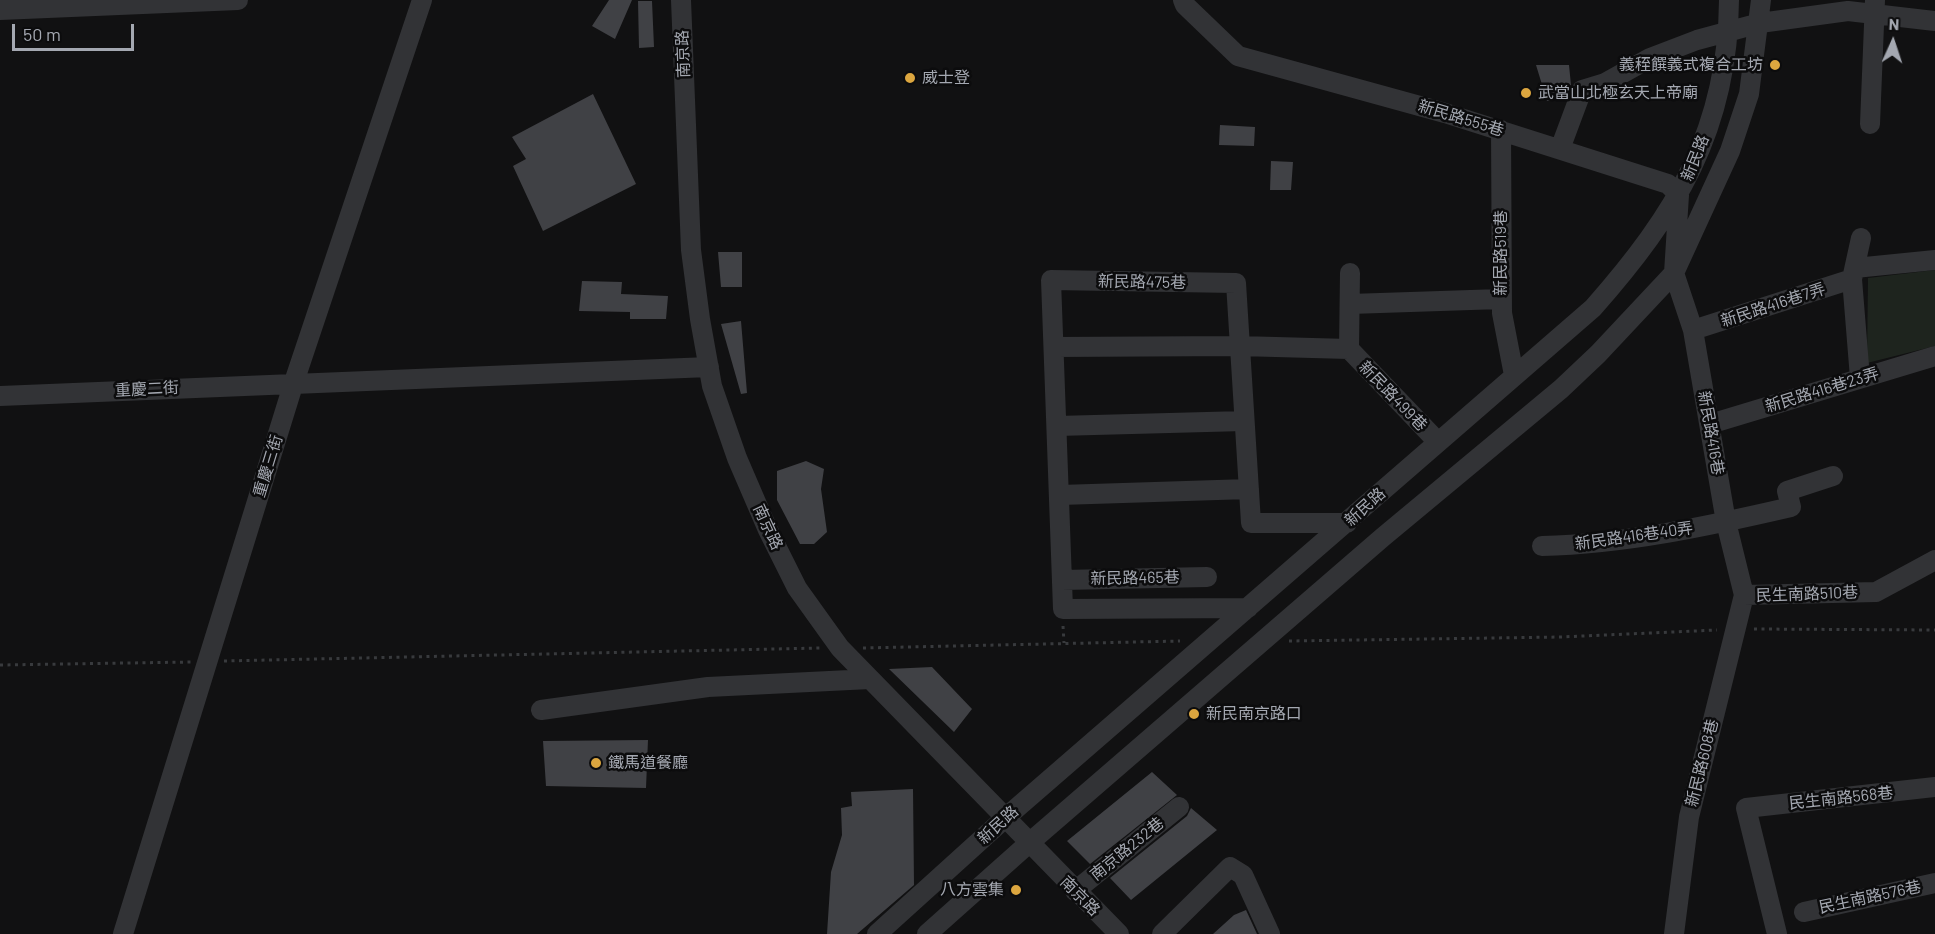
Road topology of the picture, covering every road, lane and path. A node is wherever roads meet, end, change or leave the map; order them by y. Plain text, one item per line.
1 (238, 0) edge
2 (422, 0) edge
3 (681, 0) edge
4 (1183, 0) edge
5 (1729, 0) edge
6 (1761, 0) edge
7 (1876, 6) edge
8 (0, 10) edge
9 (1935, 21) edge
10 (1760, 23) junction
11 (1729, 31) junction
12 (1870, 124) dead end
13 (1501, 130) junction
14 (1560, 149) junction
15 (1679, 195) junction
16 (1861, 238) dead end
17 (1935, 260) edge
18 (1350, 273) dead end
19 (1674, 273) junction
20 (1854, 274) junction
21 (1502, 299) junction
22 (1350, 304) junction
23 (1693, 330) junction
24 (1239, 346) junction
25 (1054, 347) junction
26 (1349, 349) junction
27 (1935, 356) edge
28 (709, 367) junction
29 (1514, 375) junction
30 (1860, 378) junction
31 (294, 382) junction
32 (0, 396) edge
33 (1244, 421) junction
34 (1710, 424) junction
35 (1057, 426) junction
36 (1438, 442) junction
37 (1833, 476) dead end
38 (1249, 489) junction
39 (1060, 495) junction
40 (1726, 522) junction
41 (1347, 523) junction
42 (1542, 546) dead end
43 (1935, 560) edge
44 (1207, 577) dead end
45 (1062, 580) junction
46 (1743, 595) junction
47 (1248, 608) junction
48 (1735, 629) junction
49 (1935, 630) edge
50 (1182, 641) dead end
51 (1264, 641) junction
52 (840, 648) junction
53 (209, 661) junction
54 (0, 665) edge
55 (870, 678) junction
56 (541, 710) dead end
57 (1935, 787) edge
58 (1179, 807) dead end
59 (1004, 819) junction
60 (1028, 844) junction
61 (1935, 883) edge
62 (1075, 891) junction
63 (1804, 912) dead end
64 (123, 934) edge
65 (877, 934) edge
66 (927, 934) edge
67 (1119, 934) edge
68 (1162, 934) edge
69 (1270, 934) edge
70 (1674, 934) edge
71 (1777, 934) edge

1 - 8 street
2 - 31 street, 重慶三街
3 - 28 street, 南京路
4 - 13 street, 新民路555巷
5 - 11 street, 新民路
6 - 10 street, 新民路
7 - 9 street
7 - 10 street
7 - 12 street
10 - 11 street
10 - 19 street, 新民路
11 - 14 street
11 - 15 street, 新民路
13 - 14 street, 新民路555巷
13 - 21 street, 新民路519巷
14 - 15 street, 新民路555巷
15 - 19 street
15 - 29 street, 新民路
16 - 20 street
17 - 20 street, 新民路416巷7弄
18 - 22 street
19 - 23 street, 新民路416巷
19 - 51 street, 新民路
20 - 23 street, 新民路416巷7弄
20 - 30 street
21 - 22 street
21 - 29 street, 新民路519巷
22 - 26 street
23 - 34 street, 新民路416巷
24 - 25 street
24 - 25 street, 新民路475巷
24 - 26 street
24 - 33 street, 新民路475巷
25 - 35 street, 新民路475巷
26 - 36 street, 新民路499巷
27 - 30 street, 新民路416巷23弄
28 - 31 street, 重慶二街
28 - 52 street, 南京路
29 - 36 street, 新民路
30 - 34 street, 新民路416巷23弄
31 - 32 street, 重慶二街
31 - 53 street, 重慶三街
33 - 35 street
33 - 38 street, 新民路475巷
34 - 40 street, 新民路416巷
35 - 39 street, 新民路475巷
36 - 41 street, 新民路
37 - 40 street, 新民路416巷40弄
38 - 39 street
38 - 41 street, 新民路475巷
39 - 45 street, 新民路475巷
40 - 42 street, 新民路416巷40弄
40 - 46 street, 新民路416巷
41 - 47 street, 新民路
43 - 46 street, 民生南路510巷
44 - 45 street, 新民路465巷
45 - 47 street, 新民路475巷
46 - 48 street, 新民路608巷
47 - 59 street, 新民路
48 - 49 path
48 - 51 path
48 - 70 street, 新民路608巷
50 - 52 path
51 - 60 street, 新民路
52 - 53 path
52 - 55 street, 南京路
53 - 54 path
53 - 64 street, 重慶三街
55 - 56 street
55 - 59 street, 南京路
57 - 71 street, 民生南路568巷
58 - 62 street, 南京路232巷
59 - 60 street, 南京路
59 - 65 street, 新民路
60 - 62 street, 南京路
60 - 66 street, 新民路
61 - 63 street, 民生南路576巷
62 - 67 street, 南京路
68 - 69 street

